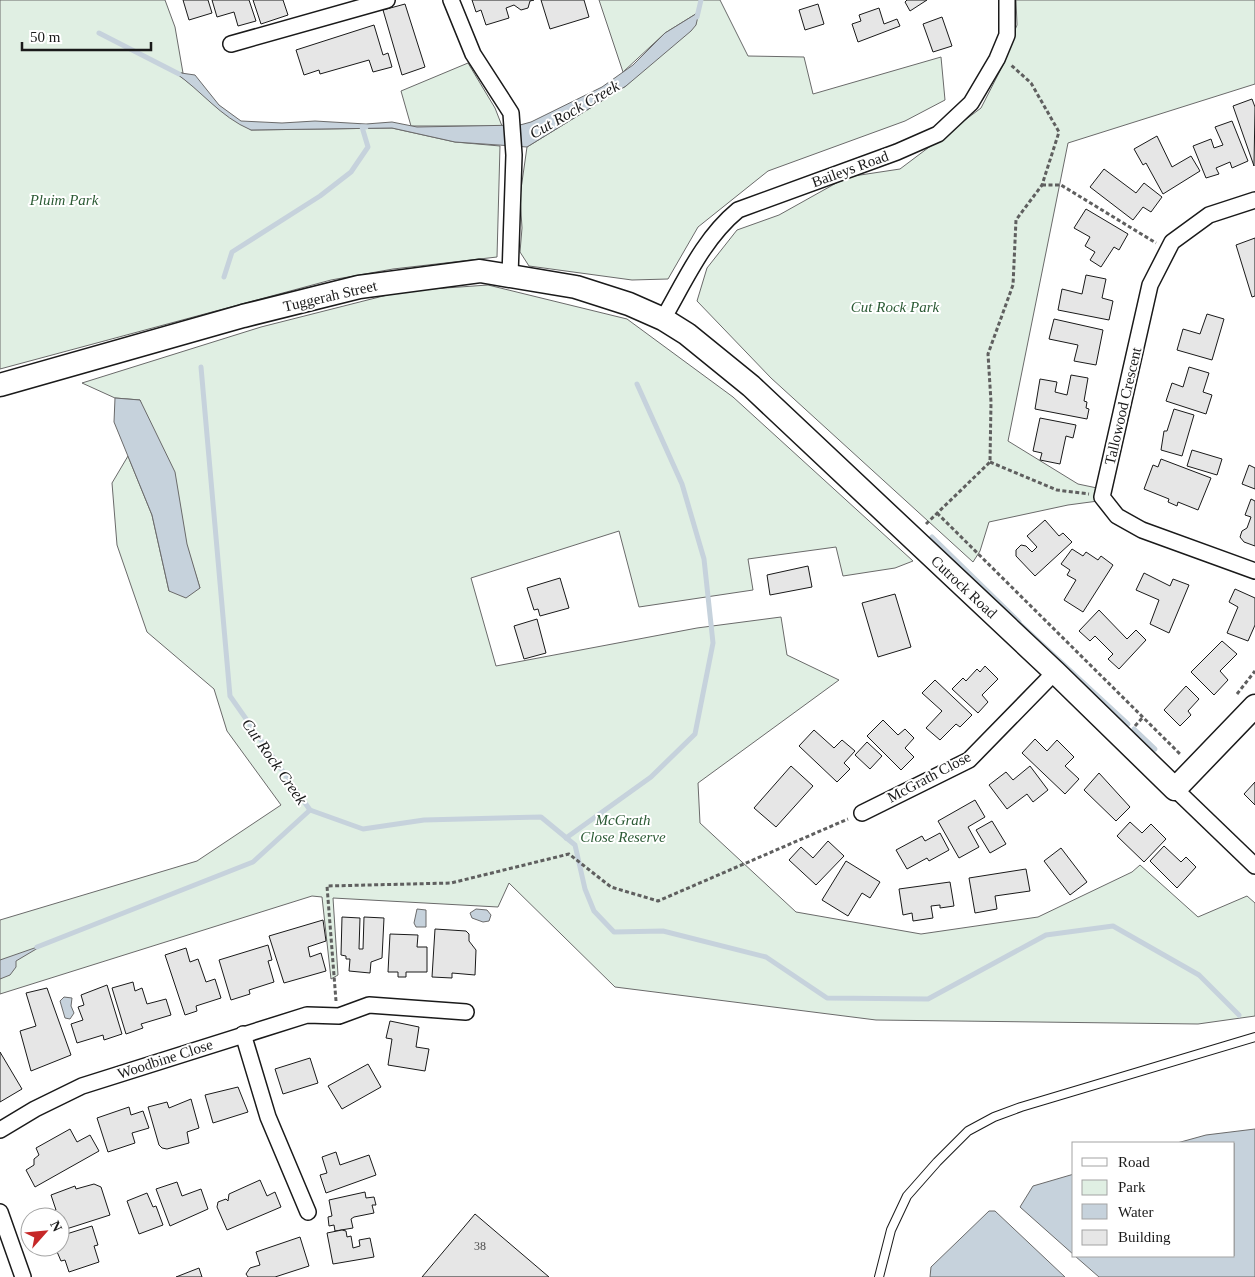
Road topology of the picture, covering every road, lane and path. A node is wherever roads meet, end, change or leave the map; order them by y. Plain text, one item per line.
1 (387, 0) edge
2 (452, 0) edge
3 (1005, 3) edge
4 (231, 44) dead end
5 (998, 54) junction
6 (1042, 185) junction
7 (1255, 200) edge
8 (1168, 250) junction
9 (510, 276) junction
10 (663, 319) junction
11 (0, 385) edge
12 (990, 462) junction
13 (1102, 497) junction
14 (938, 513) junction
15 (911, 538) junction
16 (1255, 571) edge
17 (1055, 672) junction
18 (1255, 706) edge
19 (1180, 754) dead end
20 (1175, 789) junction
21 (862, 813) joint
22 (1255, 866) edge
23 (466, 1012) dead end
24 (339, 1016) junction
25 (243, 1034) junction
26 (1255, 1037) edge
27 (0, 1130) edge
28 (0, 1212) edge
29 (308, 1212) dead end
30 (4, 1232) edge
31 (23, 1277) edge
32 (879, 1277) edge

1 - 4 street
2 - 9 street
3 - 5 street, Baileys Road
5 - 6 path
5 - 10 street, Baileys Road
6 - 8 path
6 - 12 path
7 - 8 street, Tallowood Crescent
8 - 13 street, Tallowood Crescent
9 - 10 street, Tuggerah Street
9 - 11 street, Tuggerah Street
10 - 15 street, Cutrock Road
12 - 13 path
12 - 14 path
13 - 16 street
14 - 15 path
14 - 19 path
15 - 17 street, Cutrock Road
17 - 20 street, Cutrock Road
17 - 21 street, McGrath Close
18 - 20 street
20 - 22 street, Cutrock Road
21 - 24 path
23 - 24 street
24 - 25 street, Woodbine Close
25 - 27 street, Woodbine Close
25 - 29 street
26 - 32 lane
28 - 30 street
30 - 31 street

